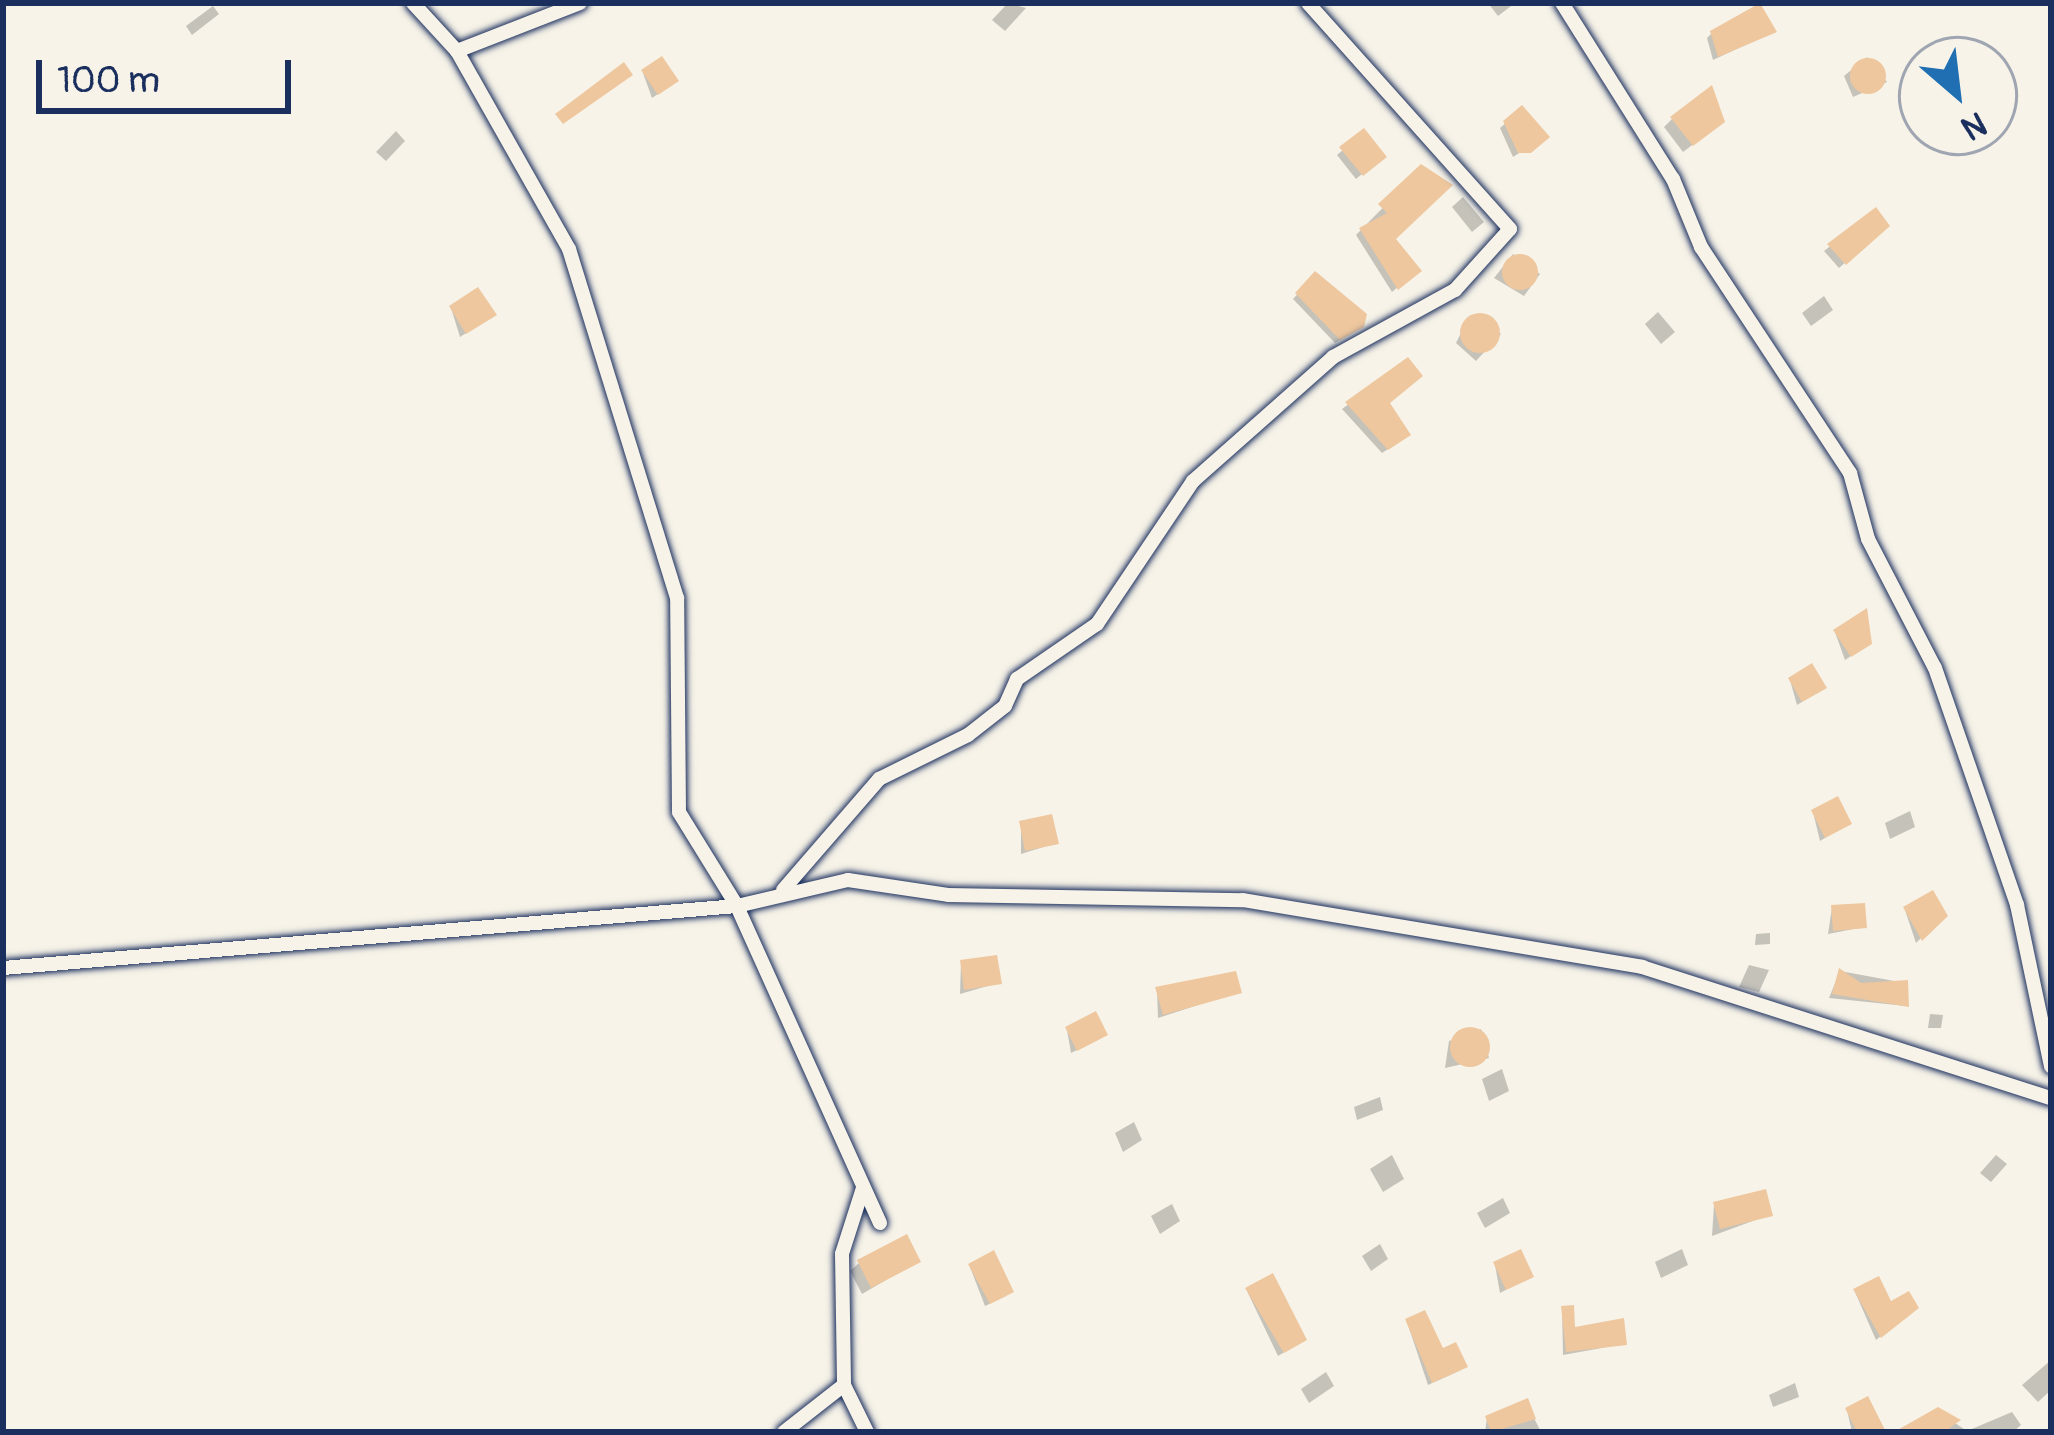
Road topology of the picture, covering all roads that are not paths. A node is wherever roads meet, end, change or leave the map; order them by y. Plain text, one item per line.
1 (413, 3) edge
2 (580, 3) edge
3 (1308, 3) edge
4 (1562, 3) edge
5 (457, 51) junction
6 (783, 890) junction
7 (737, 906) junction
8 (3, 968) edge
9 (2051, 1066) edge
10 (2051, 1098) edge
11 (863, 1186) junction
12 (880, 1223) dead end
13 (844, 1385) junction
14 (784, 1432) edge
15 (867, 1432) edge

1 - 5 street
2 - 5 street
3 - 6 street
4 - 9 street
5 - 7 street
6 - 7 street
6 - 10 street
7 - 8 street
7 - 11 street
11 - 12 street
11 - 13 street
13 - 14 street
13 - 15 street

